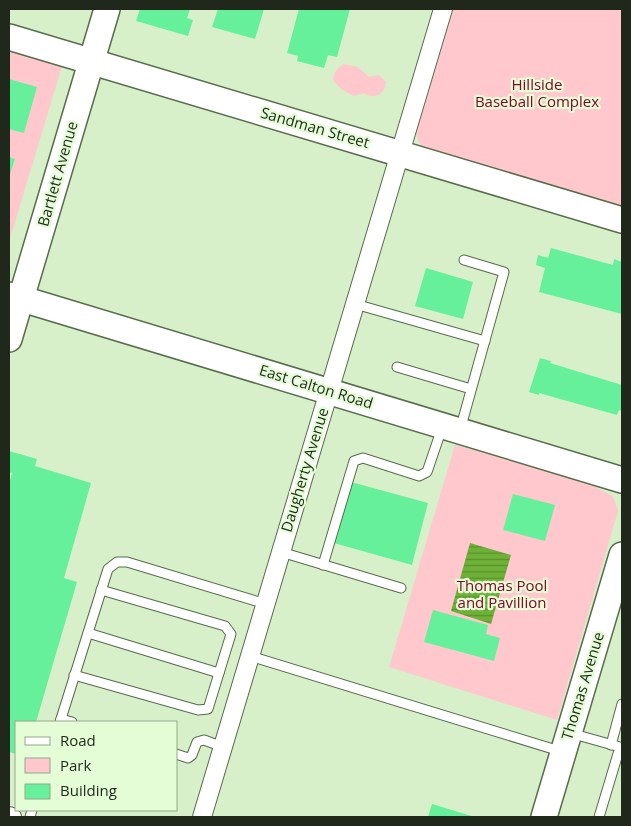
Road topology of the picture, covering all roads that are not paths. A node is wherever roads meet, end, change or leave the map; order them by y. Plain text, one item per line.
1 (107, 9) edge
2 (443, 9) edge
3 (9, 37) edge
4 (91, 62) junction
5 (400, 154) junction
6 (622, 220) edge
7 (464, 260) dead end
8 (15, 296) edge
9 (355, 304) junction
10 (9, 339) edge
11 (485, 341) junction
12 (397, 368) dead end
13 (471, 389) junction
14 (329, 391) junction
15 (451, 428) junction
16 (622, 480) edge
17 (281, 552) junction
18 (622, 555) edge
19 (323, 565) junction
20 (400, 588) dead end
21 (101, 590) junction
22 (266, 604) junction
23 (88, 633) junction
24 (250, 656) junction
25 (219, 673) junction
26 (74, 675) junction
27 (622, 704) edge
28 (60, 721) edge
29 (567, 743) junction
30 (223, 746) junction
31 (618, 747) edge
32 (178, 755) edge
33 (202, 817) edge
34 (544, 817) edge
35 (599, 817) edge

1 - 4 street, Bartlett Avenue
2 - 5 street, Daugherty Avenue
3 - 4 street, Sandman Street
4 - 5 street, Sandman Street
4 - 8 street, Bartlett Avenue
5 - 6 street, Sandman Street
5 - 9 street, Daugherty Avenue
7 - 11 lane
8 - 10 street, Bartlett Avenue
8 - 14 street, East Calton Road
9 - 11 lane
9 - 14 street, Daugherty Avenue
11 - 13 lane
12 - 13 lane
13 - 15 lane
14 - 15 street, East Calton Road
14 - 17 street, Daugherty Avenue
15 - 16 street, East Calton Road
15 - 19 lane
17 - 19 lane
17 - 22 street, Daugherty Avenue
18 - 29 street, Thomas Avenue
19 - 20 lane
21 - 22 lane
21 - 23 lane
21 - 25 lane
22 - 24 street, Daugherty Avenue
23 - 25 lane
23 - 26 lane
24 - 29 lane
24 - 30 street, Daugherty Avenue
25 - 26 lane
26 - 28 lane
27 - 31 lane
29 - 31 lane
29 - 34 street, Thomas Avenue
30 - 32 lane
30 - 33 street, Daugherty Avenue
31 - 35 lane

